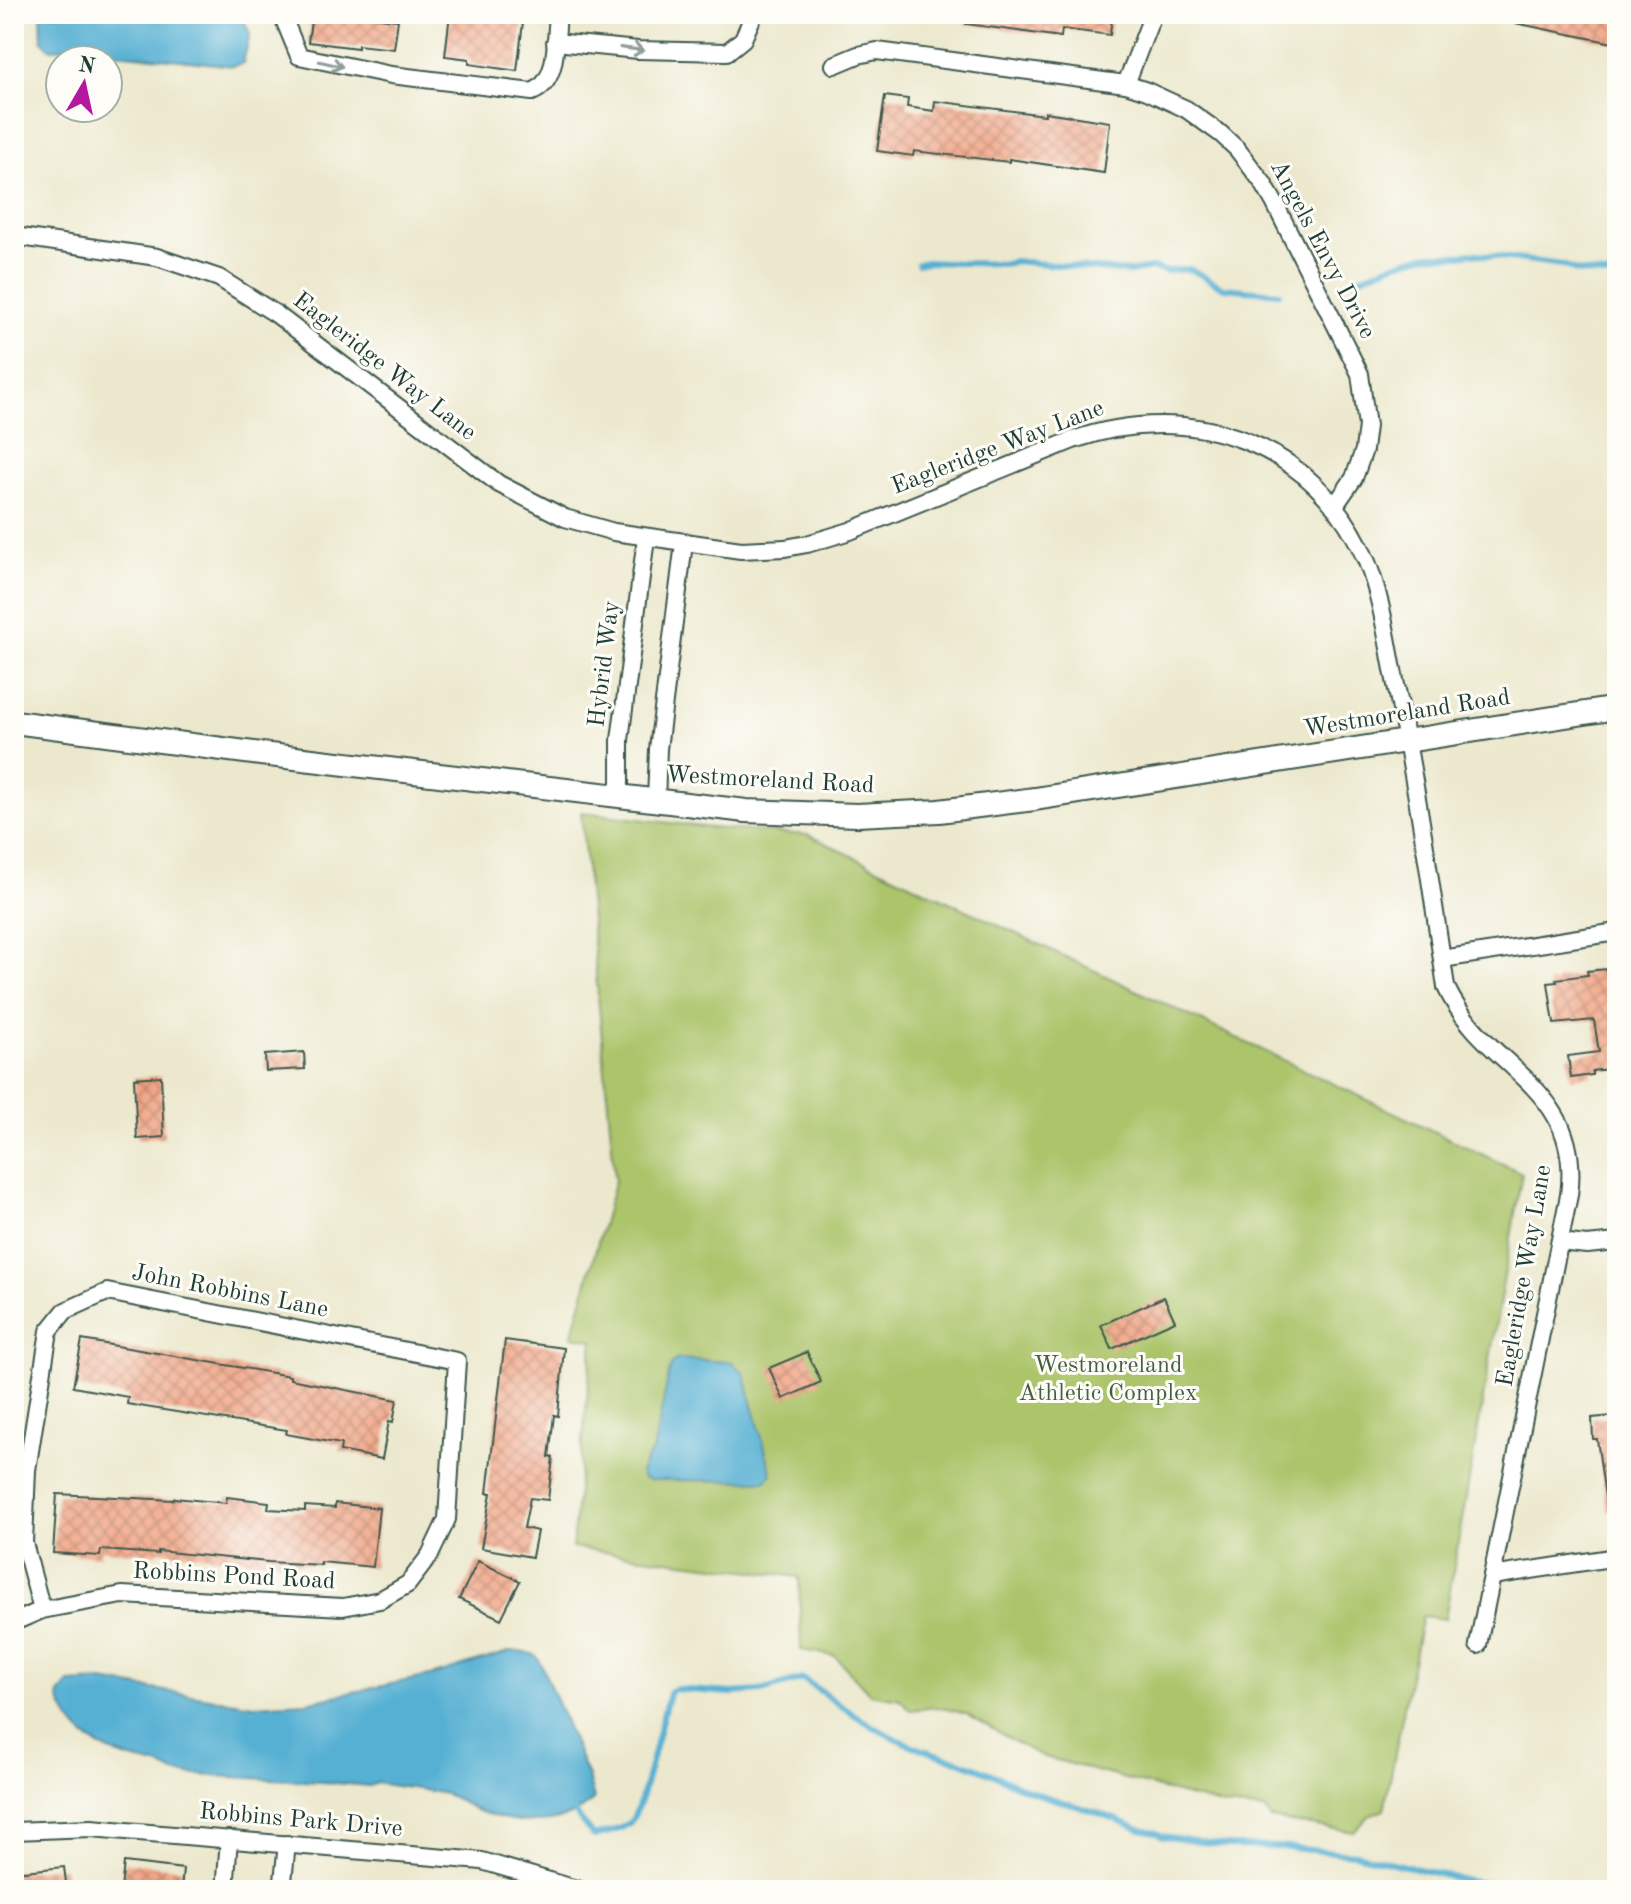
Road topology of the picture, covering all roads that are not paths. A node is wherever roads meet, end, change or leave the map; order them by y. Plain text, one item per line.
1 (286, 14) edge
2 (558, 14) edge
3 (754, 14) edge
4 (1153, 14) edge
5 (555, 42) junction
6 (834, 65) dead end
7 (1126, 84) junction
8 (14, 236) edge
9 (1334, 507) junction
10 (646, 538) junction
11 (684, 543) junction
12 (1617, 708) edge
13 (14, 722) edge
14 (1408, 741) junction
15 (620, 796) junction
16 (656, 801) junction
17 (1617, 932) edge
18 (1442, 959) junction
19 (1560, 1242) junction
20 (1617, 1242) edge
21 (457, 1361) joint
22 (1617, 1557) edge
23 (1492, 1576) junction
24 (42, 1610) junction
25 (14, 1622) edge
26 (1478, 1645) dead end
27 (14, 1831) edge
28 (229, 1839) junction
29 (287, 1844) junction
30 (549, 1885) edge
31 (225, 1890) edge
32 (282, 1890) edge
33 (580, 1890) edge

1 -> 5 street
2 - 5 street
5 -> 3 street
4 - 7 street
6 - 7 street, Angels Envy Drive
7 - 9 street, Angels Envy Drive
8 - 10 street, Eagleridge Way Lane
9 - 11 street, Eagleridge Way Lane
9 - 14 street, Eagleridge Way Lane
10 - 11 street, Eagleridge Way Lane
10 - 15 street, Hybrid Way
11 - 16 street
12 - 14 street, Westmoreland Road
13 - 15 street, Westmoreland Road
14 - 16 street, Westmoreland Road
14 - 18 street, Eagleridge Way Lane
15 - 16 street, Westmoreland Road
17 - 18 street
18 - 19 street, Eagleridge Way Lane
19 - 20 street
19 - 23 street, Eagleridge Way Lane
21 - 24 street, Robbins Pond Road
21 - 24 street, John Robbins Lane
22 - 23 street
23 - 26 street, Eagleridge Way Lane
24 - 25 street, Robbins Pond Road
27 - 28 street, Robbins Park Drive
28 - 29 street, Robbins Park Drive
28 - 31 street
29 - 30 street, Robbins Park Drive
29 - 32 street
30 - 33 street, Robbins Park Drive

